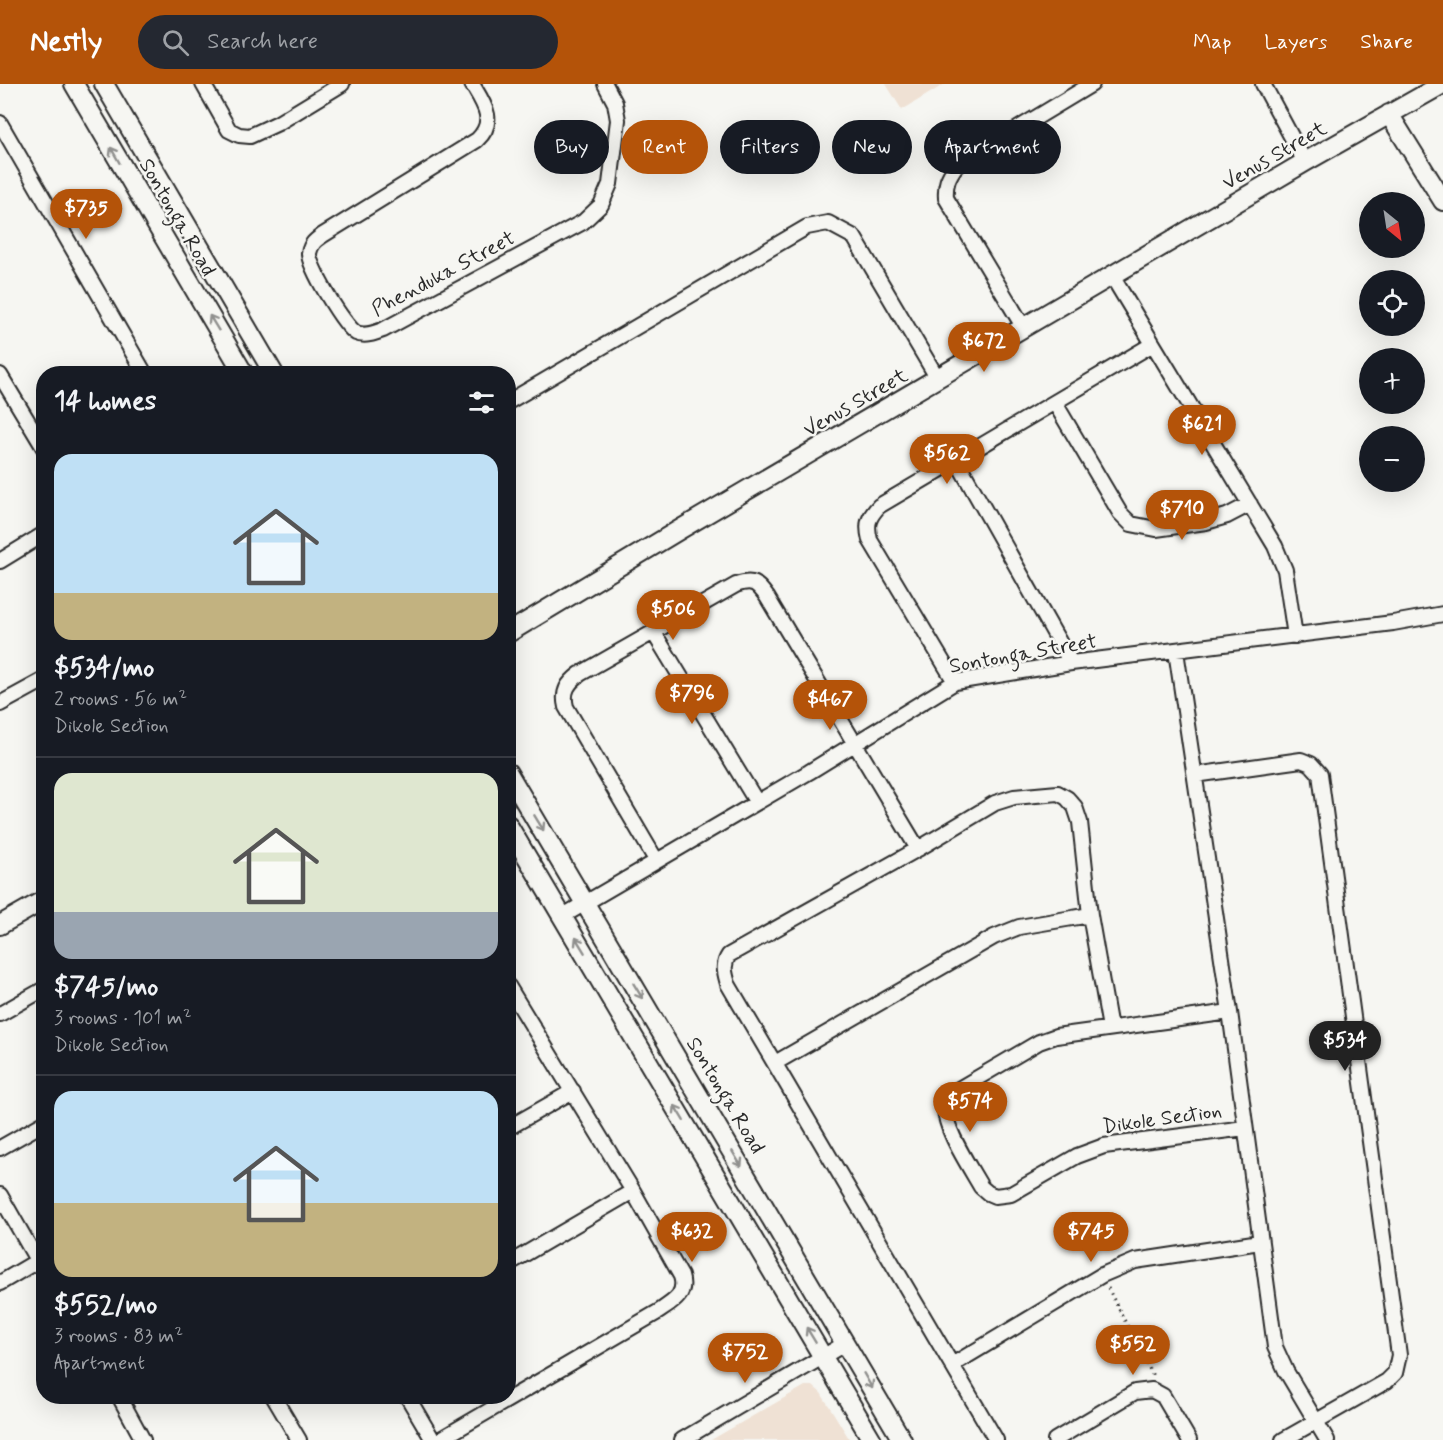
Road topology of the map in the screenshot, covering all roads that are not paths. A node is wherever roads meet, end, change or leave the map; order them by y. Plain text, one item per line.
1 (74, 84) edge
2 (105, 84) edge
3 (202, 84) edge
4 (342, 84) edge
5 (472, 84) edge
6 (605, 84) edge
7 (1092, 84) edge
8 (1263, 84) edge
9 (1443, 84) edge
10 (1389, 114) junction
11 (0, 123) edge
12 (1305, 162) junction
13 (1443, 201) edge
14 (1112, 276) junction
15 (1024, 328) junction
16 (1153, 344) junction
17 (140, 366) edge
18 (239, 366) edge
19 (269, 366) edge
20 (0, 375) edge
21 (938, 379) junction
22 (516, 397) edge
23 (1055, 403) junction
24 (36, 435) edge
25 (957, 461) junction
26 (1250, 504) junction
27 (36, 539) edge
28 (0, 561) edge
29 (1443, 614) edge
30 (516, 628) edge
31 (654, 633) junction
32 (1295, 636) junction
33 (1176, 651) junction
34 (1071, 663) junction
35 (955, 682) junction
36 (36, 684) edge
37 (0, 704) edge
38 (855, 742) junction
39 (1195, 776) junction
40 (516, 786) edge
41 (756, 801) junction
42 (516, 838) edge
43 (918, 849) junction
44 (656, 860) junction
45 (585, 902) junction
46 (36, 905) edge
47 (1090, 915) junction
48 (562, 916) junction
49 (0, 925) edge
50 (36, 994) edge
51 (516, 999) edge
52 (1230, 1012) junction
53 (0, 1014) edge
54 (1110, 1028) junction
55 (775, 1064) junction
56 (573, 1091) junction
57 (516, 1123) edge
58 (36, 1128) edge
59 (1245, 1128) junction
60 (0, 1148) edge
61 (633, 1191) junction
62 (0, 1195) edge
63 (1260, 1242) junction
64 (36, 1253) edge
65 (516, 1259) edge
66 (36, 1261) edge
67 (0, 1283) edge
68 (846, 1343) junction
69 (823, 1356) junction
70 (952, 1365) junction
71 (516, 1395) edge
72 (123, 1404) edge
73 (278, 1404) edge
74 (412, 1404) edge
75 (500, 1404) edge
76 (1316, 1422) junction
77 (143, 1440) edge
78 (299, 1440) edge
79 (433, 1440) edge
80 (439, 1440) edge
81 (682, 1440) edge
82 (872, 1440) edge
83 (902, 1440) edge
84 (996, 1440) edge
85 (1055, 1440) edge
86 (1189, 1440) edge
87 (1283, 1440) edge
88 (1326, 1440) edge

18 -> 1 main road, Sontonga Road
2 - 19 main road, Sontonga Road
3 - 4 street
5 - 6 street, Phenduka Street
7 - 15 street
8 - 12 street
9 - 10 main road, Venus Street
10 - 12 main road, Venus Street
10 - 13 main road
11 - 17 street
12 - 14 main road, Venus Street
14 - 15 main road, Venus Street
14 - 16 street
15 - 21 main road, Venus Street
16 - 23 street
16 - 26 street
20 - 24 street
21 - 22 street
21 - 30 main road, Venus Street
23 - 25 street
23 - 26 street
25 - 34 street
25 - 35 street
26 - 32 street
27 - 28 street
29 - 32 street, Sontonga Street
31 - 38 street
31 - 41 street
31 - 44 street
32 - 33 street, Sontonga Street
33 - 34 street, Sontonga Street
33 - 39 street
34 - 35 street, Sontonga Street
35 - 38 street, Sontonga Street
36 - 37 street
38 - 41 street, Sontonga Street
38 - 43 street
39 - 52 street
39 - 76 street
40 -> 45 main road, Sontonga Road
41 - 44 street, Sontonga Street
42 - 48 main road
43 - 47 street
43 - 55 street
44 - 45 street, Sontonga Street
45 - 48 street, Sontonga Street
45 -> 68 main road, Sontonga Road
46 - 49 main road
47 - 54 street
47 - 55 street
69 -> 48 main road
50 - 53 street
51 - 56 street
52 - 54 street, Dikole Section
52 - 59 street
54 - 59 street, Dikole Section
55 - 70 street
56 - 57 street
56 - 61 street
58 - 60 street
59 - 63 street
61 - 65 street
61 - 71 street
62 - 64 street
63 - 70 street
63 - 76 street
66 - 67 street
68 - 69 street
68 -> 83 main road, Sontonga Road
69 - 81 street
69 - 82 main road
70 - 84 street
72 - 77 street
73 - 78 street
74 - 79 street
75 - 80 street
76 - 87 street
76 - 88 street
85 - 86 street

